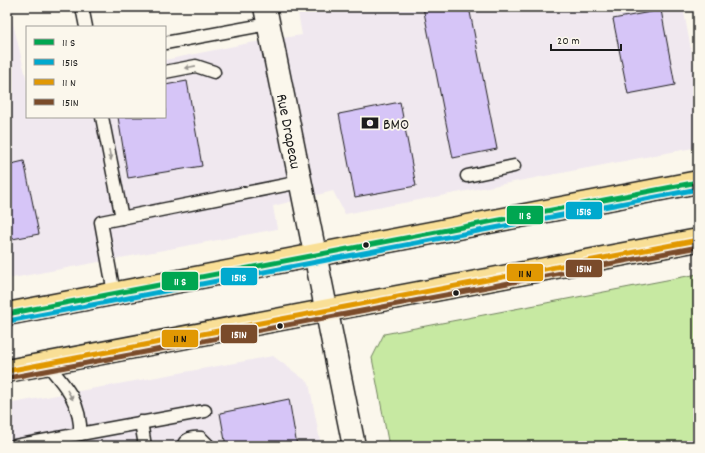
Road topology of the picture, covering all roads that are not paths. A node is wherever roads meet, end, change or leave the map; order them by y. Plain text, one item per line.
1 (82, 7) edge
2 (266, 15) edge
3 (86, 26) edge
4 (166, 43) edge
5 (166, 72) edge
6 (214, 72) dead end
7 (102, 118) edge
8 (514, 166) dead end
9 (467, 176) dead end
10 (300, 182) junction
11 (698, 182) edge
12 (122, 218) junction
13 (698, 240) edge
14 (315, 255) junction
15 (114, 293) junction
16 (327, 311) junction
17 (7, 314) edge
18 (47, 364) junction
19 (7, 371) edge
20 (205, 411) dead end
21 (141, 422) junction
22 (80, 434) junction
23 (15, 446) edge
24 (145, 446) edge
25 (183, 446) edge
26 (209, 446) edge
27 (354, 446) edge

1 - 3 lane
2 - 4 lane
2 - 10 street, Rue Drapeau
6 -> 5 lane
7 -> 12 lane
8 - 9 lane
10 - 12 lane
10 - 14 street, Rue Drapeau
11 - 14 main road
12 - 15 lane
13 - 16 main road
14 - 15 main road
14 - 16 street, Rue Drapeau
15 - 17 main road
16 - 18 main road
16 - 27 street, Rue Drapeau
18 - 19 main road
18 -> 22 lane
20 - 21 lane
21 - 22 lane
21 - 24 lane
22 - 23 lane
25 - 26 lane

